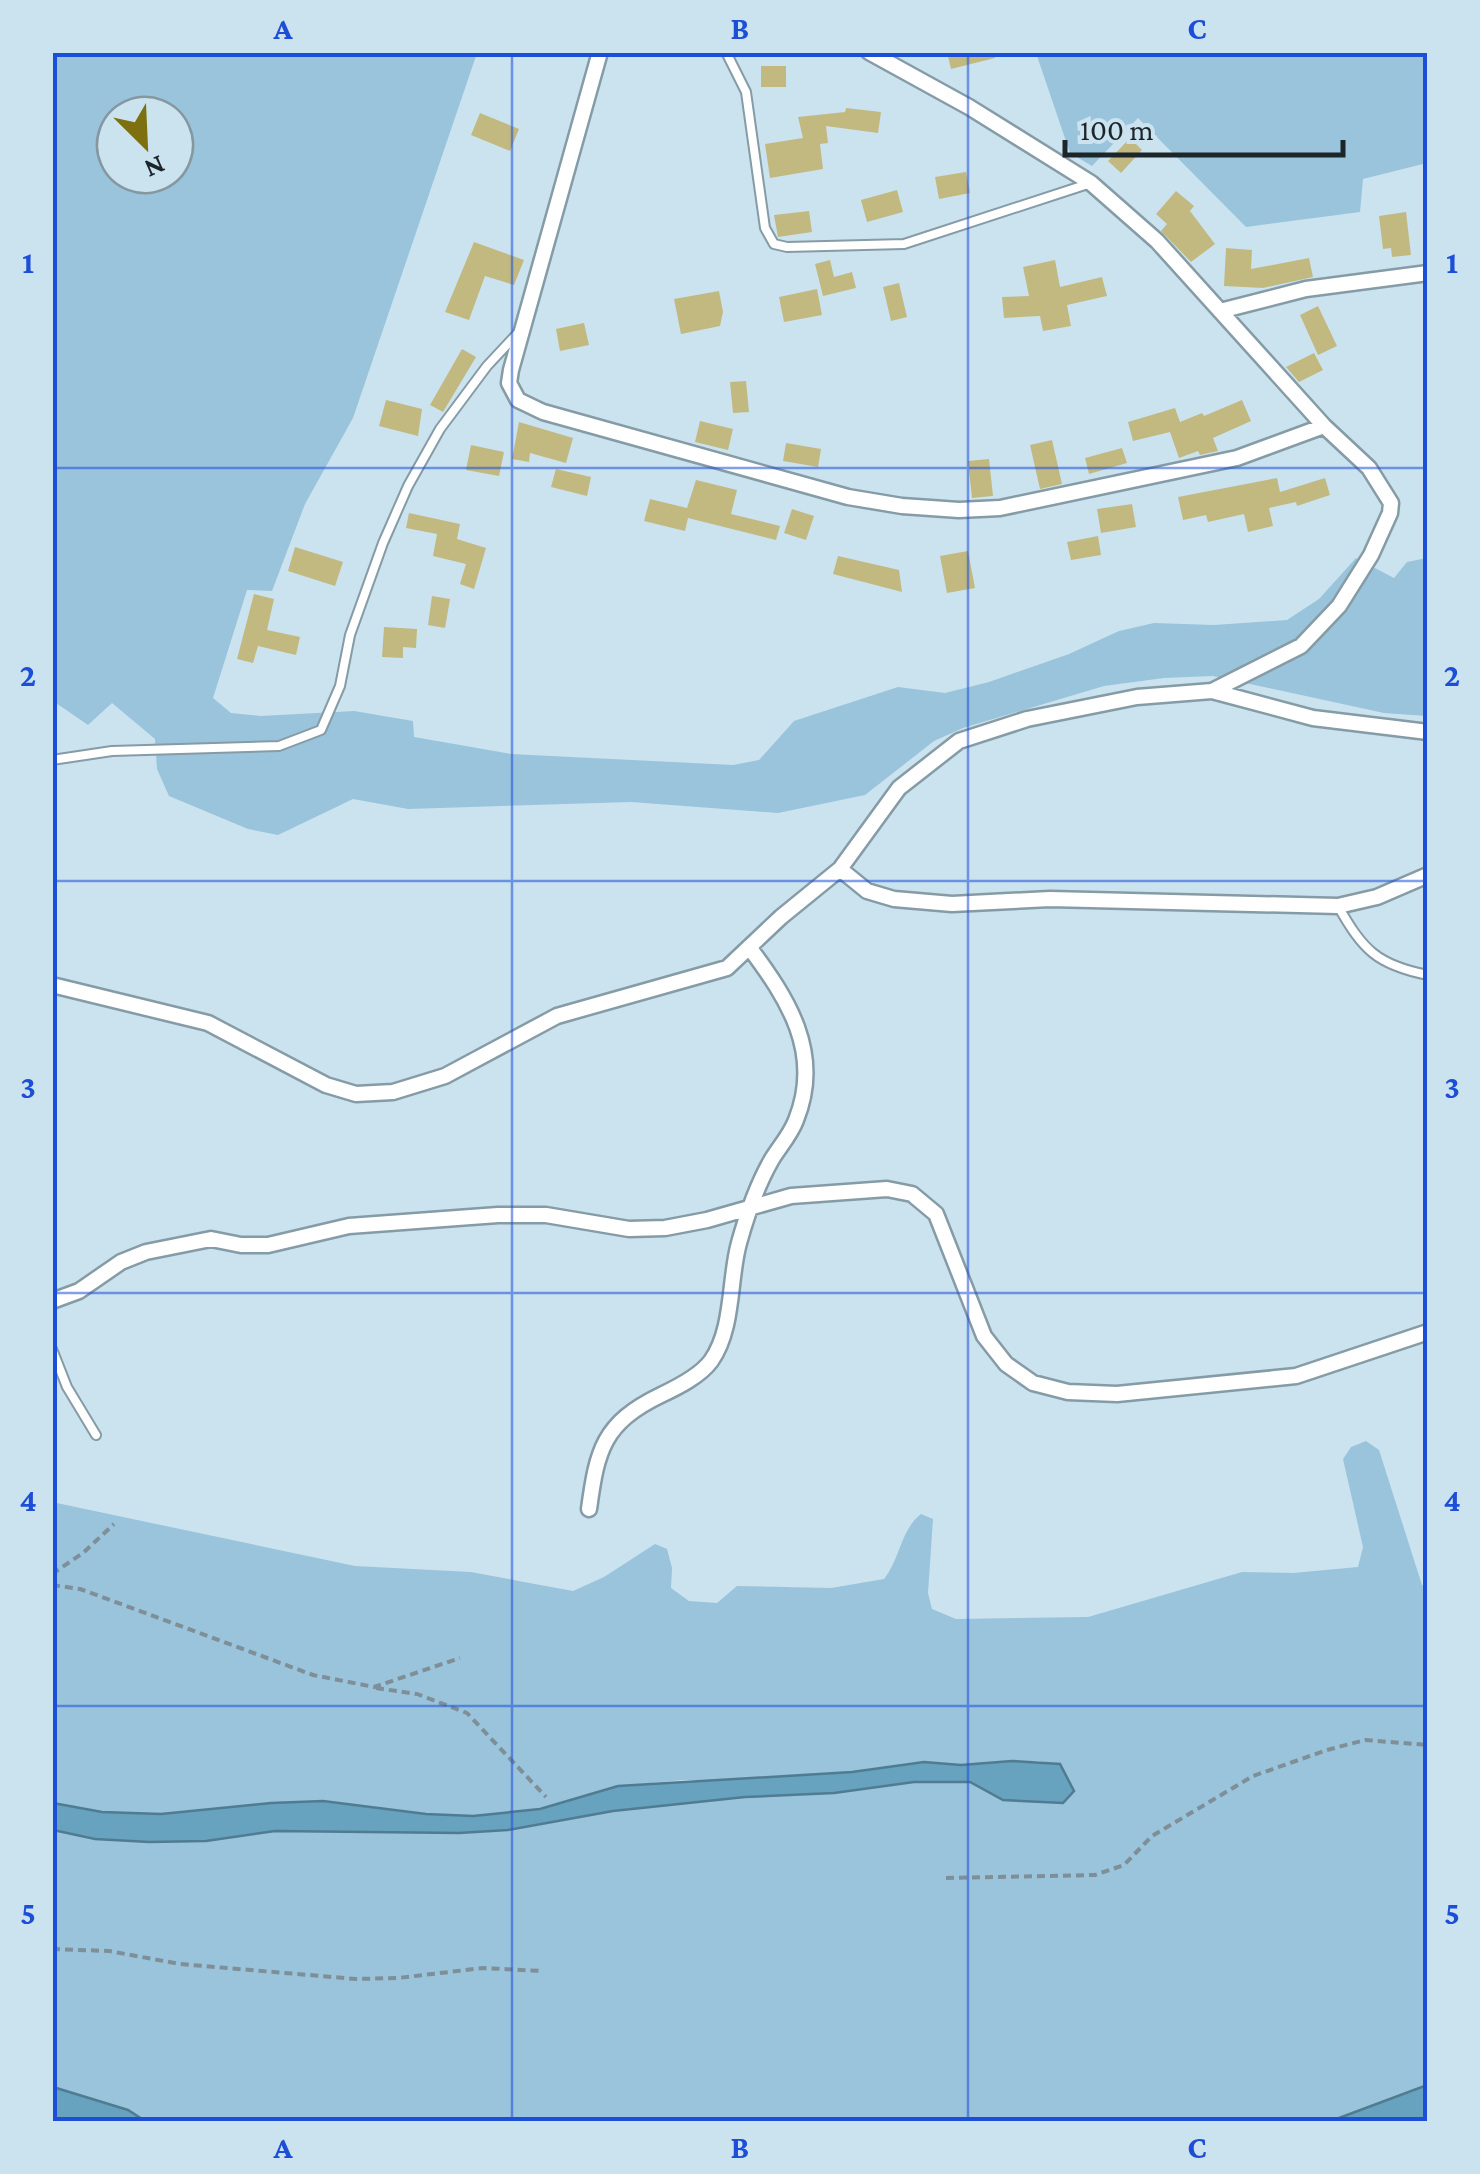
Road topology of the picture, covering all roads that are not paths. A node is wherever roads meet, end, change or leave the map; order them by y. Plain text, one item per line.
1 (600, 52) edge
2 (726, 52) edge
3 (870, 52) edge
4 (1091, 183) junction
5 (1428, 274) edge
6 (1220, 311) junction
7 (520, 331) junction
8 (1324, 426) junction
9 (1212, 691) junction
10 (1428, 732) edge
11 (52, 760) edge
12 (840, 869) junction
13 (1428, 876) edge
14 (1338, 906) junction
15 (749, 947) junction
16 (1428, 975) edge
17 (52, 985) edge
18 (749, 1206) junction
19 (52, 1302) edge
20 (1428, 1332) edge
21 (52, 1349) edge
22 (96, 1435) dead end
23 (589, 1509) dead end

1 - 7 street
2 - 4 lane
3 - 4 street
4 - 6 street
5 - 6 street
6 - 8 street
7 - 8 street
7 - 11 lane
8 - 9 street
9 - 10 street
9 - 12 street
12 - 14 street
12 - 15 street
13 - 14 street
14 - 16 lane
15 - 17 street
15 - 18 street
18 - 19 street
18 - 20 street
18 - 23 street
21 - 22 lane

